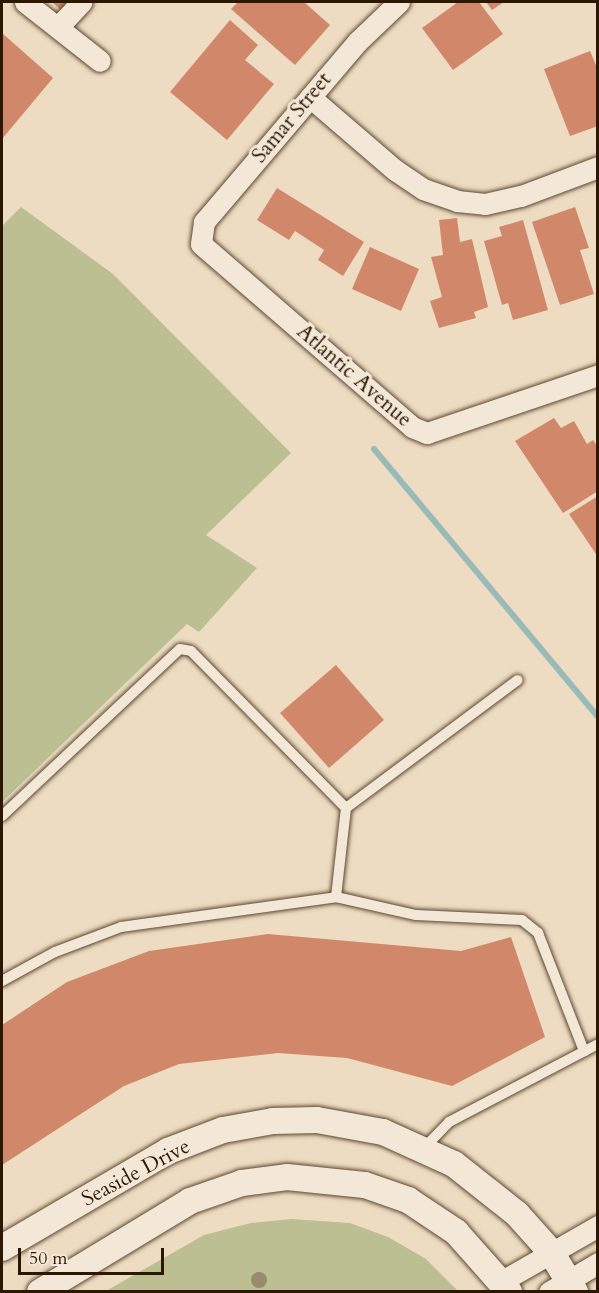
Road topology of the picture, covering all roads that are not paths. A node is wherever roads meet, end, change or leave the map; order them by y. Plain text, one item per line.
1 (25, 2) edge
2 (81, 2) edge
3 (399, 2) edge
4 (59, 26) junction
5 (100, 62) dead end
6 (310, 97) junction
7 (597, 167) edge
8 (201, 244) joint
9 (597, 375) edge
10 (518, 680) dead end
11 (346, 808) junction
12 (2, 816) edge
13 (336, 897) junction
14 (2, 981) edge
15 (597, 1044) edge
16 (584, 1051) junction
17 (424, 1148) junction
18 (597, 1226) edge
19 (2, 1248) edge
20 (551, 1252) junction
21 (597, 1263) edge
22 (506, 1286) edge
23 (565, 1288) edge
24 (40, 1292) edge

1 - 4 street
2 - 4 street
3 - 6 street, Samar Street
4 - 5 street
6 - 7 street
6 - 8 street, Samar Street
8 - 9 street, Atlantic Avenue
10 - 11 lane
11 - 12 lane
11 - 13 lane
13 - 14 lane
13 - 16 lane
15 - 16 lane
16 - 17 lane
17 - 19 street, Seaside Drive
17 - 20 street, Seaside Drive
18 - 20 street
20 - 22 street
20 - 23 street, Seaside Drive
21 - 23 street
22 - 24 street

